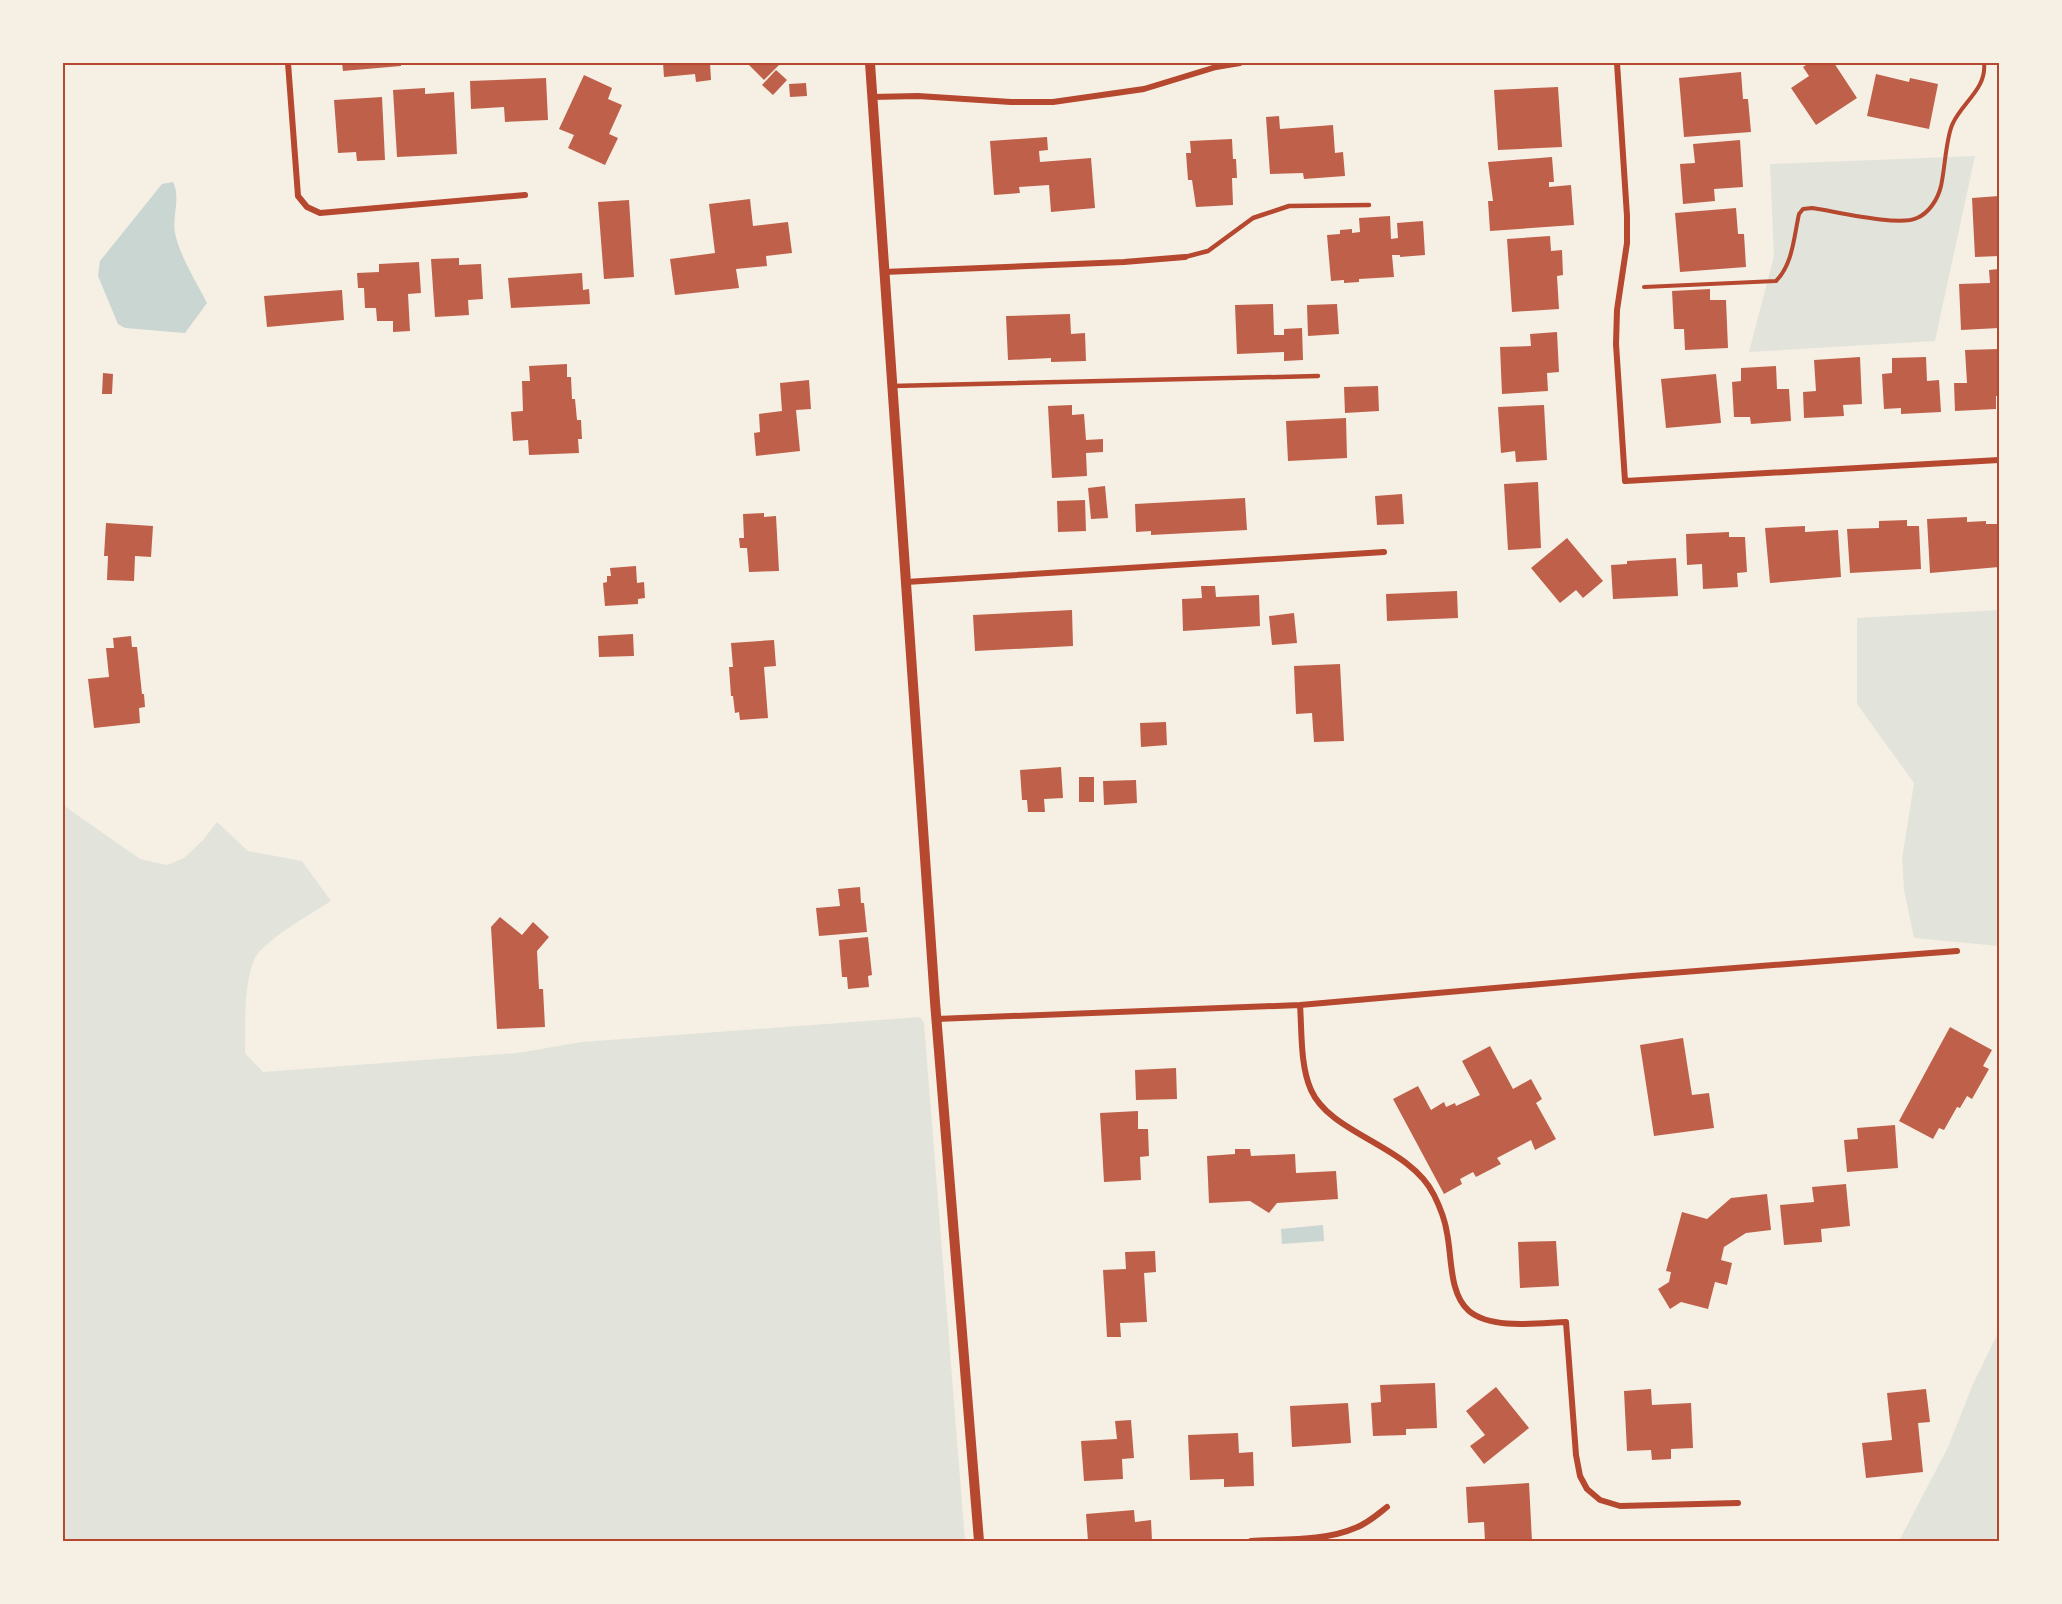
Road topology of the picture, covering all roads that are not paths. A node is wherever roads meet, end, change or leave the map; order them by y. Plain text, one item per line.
1 (288, 63) edge
2 (870, 63) edge
3 (1240, 63) edge
4 (1617, 63) edge
5 (872, 97) junction
6 (525, 195) dead end
7 (1368, 205) dead end
8 (1185, 257) joint
9 (884, 272) junction
10 (1318, 376) dead end
11 (892, 386) junction
12 (1999, 460) edge
13 (1384, 552) dead end
14 (905, 582) junction
15 (1957, 951) dead end
16 (1300, 1005) junction
17 (936, 1019) junction
18 (1738, 1503) dead end
19 (1387, 1508) dead end
20 (979, 1541) edge
21 (1251, 1541) edge

1 - 6 street
2 - 5 street
3 - 5 street
4 - 12 street
5 - 9 street
7 - 8 lane
8 - 9 street
9 - 11 street
10 - 11 lane
11 - 14 street
13 - 14 street
14 - 17 street
15 - 16 street
16 - 17 street
16 - 18 street
17 - 20 street
19 - 21 street

